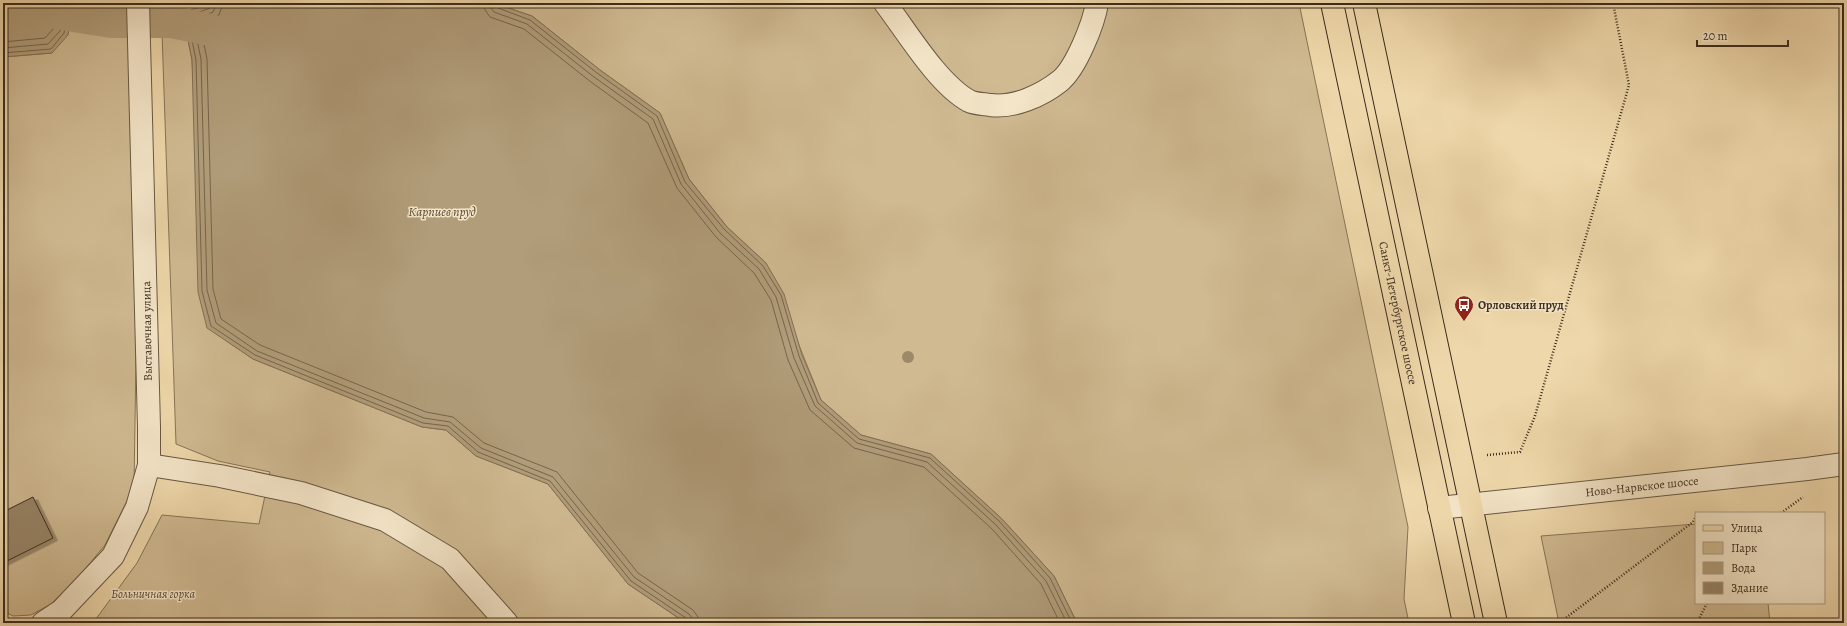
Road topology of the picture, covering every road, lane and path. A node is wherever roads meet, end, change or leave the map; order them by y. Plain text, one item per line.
1 (138, 3) edge
2 (885, 3) edge
3 (1097, 3) edge
4 (1332, 3) edge
5 (1364, 3) edge
6 (1613, 3) edge
7 (1487, 455) dead end
8 (1844, 464) edge
9 (149, 465) junction
10 (1804, 497) dead end
11 (1471, 505) junction
12 (1439, 508) junction
13 (1782, 512) edge
14 (1695, 518) edge
15 (1706, 604) edge
16 (44, 623) edge
17 (507, 623) edge
18 (1464, 623) edge
19 (1496, 623) edge
20 (1559, 623) edge
21 (1697, 623) edge

1 - 9 street, Выставочная улица
2 - 3 street
4 - 12 main road, Санкт-Петербургское шоссе
5 - 11 main road
6 - 7 path
8 - 11 street, Ново-Нарвское шоссе
9 - 16 street, Выставочная улица
9 - 17 street
10 - 13 path
11 - 12 street, Ново-Нарвское шоссе
11 - 19 main road
12 - 18 main road, Санкт-Петербургское шоссе
14 - 20 path
15 - 21 path

